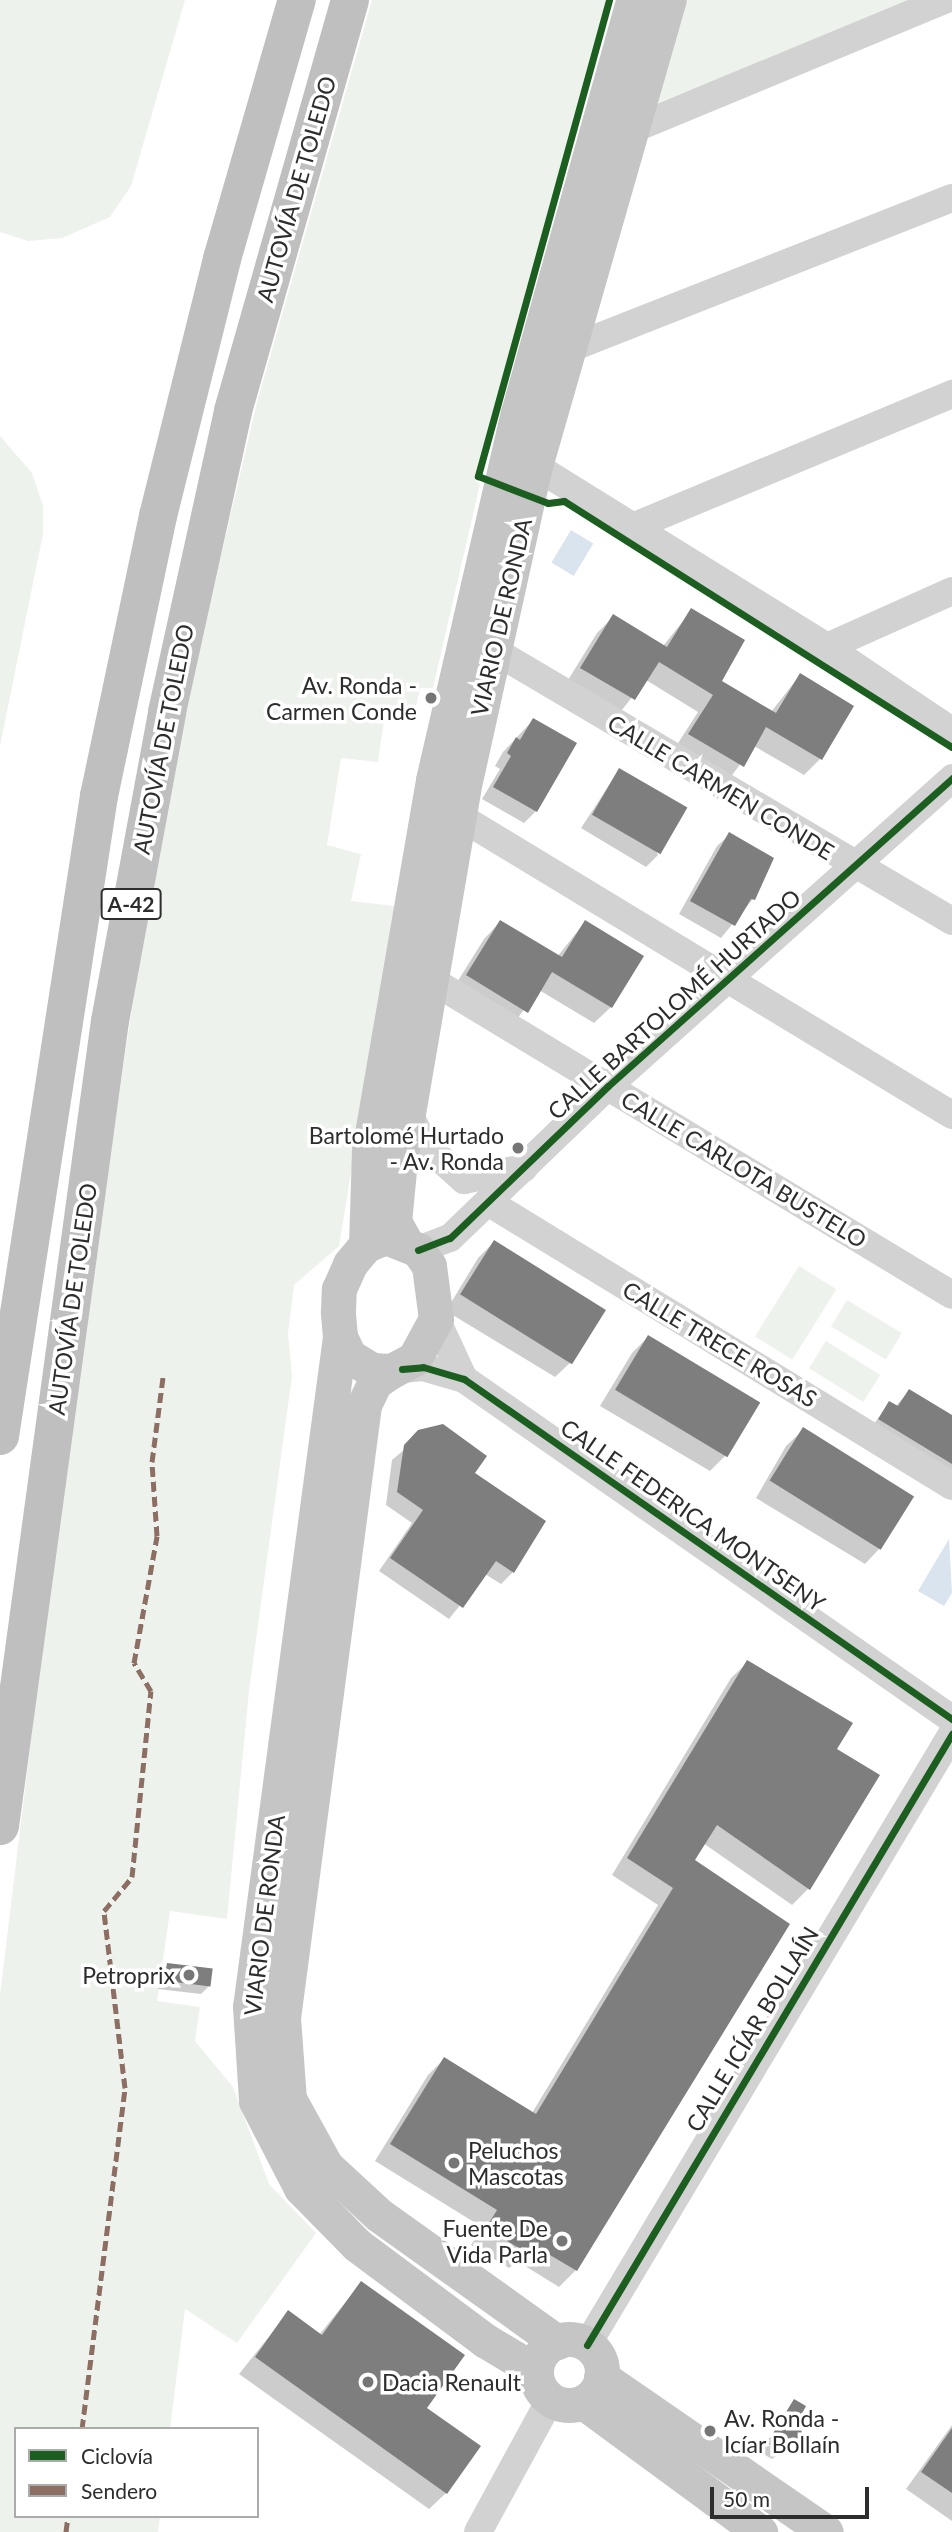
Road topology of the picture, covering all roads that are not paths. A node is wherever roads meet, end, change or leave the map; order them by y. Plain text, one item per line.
1 (297, 0) edge
2 (350, 0) edge
3 (634, 0) edge
4 (669, 0) edge
5 (945, 0) edge
6 (633, 129) junction
7 (593, 137) junction
8 (952, 198) edge
9 (571, 348) junction
10 (952, 394) edge
11 (521, 462) junction
12 (630, 528) junction
13 (952, 590) edge
14 (827, 647) junction
15 (493, 650) junction
16 (952, 732) edge
17 (952, 778) edge
18 (457, 815) junction
19 (854, 866) junction
20 (952, 921) edge
21 (428, 978) junction
22 (726, 981) junction
23 (608, 1086) junction
24 (408, 1112) junction
25 (952, 1115) edge
26 (524, 1168) junction
27 (488, 1202) junction
28 (425, 1244) junction
29 (366, 1245) junction
30 (952, 1295) edge
31 (436, 1320) junction
32 (340, 1337) junction
33 (396, 1370) junction
34 (464, 1379) junction
35 (0, 1436) edge
36 (952, 1486) edge
37 (952, 1719) edge
38 (952, 1734) edge
39 (0, 1826) edge
40 (572, 2343) junction
41 (568, 2388) junction
42 (478, 2532) edge
43 (760, 2532) edge
44 (826, 2532) edge

1 - 35 highway, A-42
2 - 39 highway, AUTOVÍA DE TOLEDO / A-42
3 - 7 main road, VIARIO DE RONDA
4 - 6 main road, VIARIO DE RONDA
5 - 6 street
6 - 7 street
6 - 9 main road, VIARIO DE RONDA
7 - 11 main road, VIARIO DE RONDA
8 - 9 street
9 - 11 main road, VIARIO DE RONDA
10 - 12 street
11 - 12 street
11 - 15 main road, VIARIO DE RONDA
11 - 29 main road, VIARIO DE RONDA
12 - 14 street
13 - 14 street
14 - 16 street
15 - 18 main road, VIARIO DE RONDA
15 - 19 street, CALLE CARMEN CONDE
17 - 19 street, CALLE BARTOLOMÉ HURTADO
18 - 21 main road, VIARIO DE RONDA
18 - 22 street
19 - 20 street, CALLE CARMEN CONDE
19 - 22 street, CALLE BARTOLOMÉ HURTADO
21 - 23 street, CALLE CARLOTA BUSTELO
21 - 24 main road, VIARIO DE RONDA
22 - 23 street, CALLE BARTOLOMÉ HURTADO
22 - 25 street
23 - 26 street, CALLE BARTOLOMÉ HURTADO
23 - 30 street, CALLE CARLOTA BUSTELO
24 - 26 street
24 - 28 main road, VIARIO DE RONDA
26 - 27 street, CALLE BARTOLOMÉ HURTADO
27 - 28 street, CALLE BARTOLOMÉ HURTADO
27 - 36 street, CALLE TRECE ROSAS
28 - 29 main road
28 - 31 main road
29 - 32 main road
31 - 33 main road
31 - 34 street, CALLE FEDERICA MONTSENY
32 - 33 main road
32 - 41 main road, VIARIO DE RONDA
33 - 34 street, CALLE FEDERICA MONTSENY
33 - 40 main road, VIARIO DE RONDA
34 - 37 street, CALLE FEDERICA MONTSENY
38 - 40 street, CALLE ICÍAR BOLLAÍN
40 - 41 main road
40 - 41 main road
41 - 42 street
41 - 43 main road, VIARIO DE RONDA
41 - 44 main road, VIARIO DE RONDA

